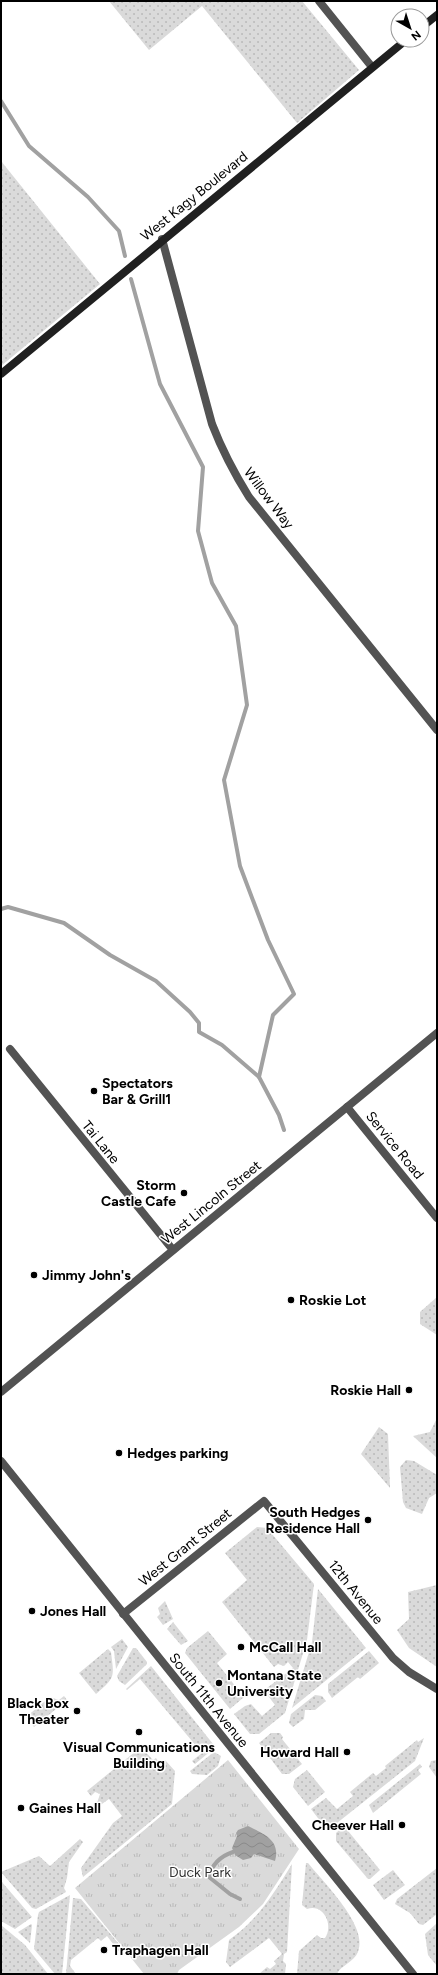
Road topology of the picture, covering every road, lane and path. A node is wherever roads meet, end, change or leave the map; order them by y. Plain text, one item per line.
1 (319, 1) edge
2 (396, 48) edge
3 (372, 67) junction
4 (162, 239) junction
5 (1, 374) edge
6 (437, 730) edge
7 (437, 1033) edge
8 (10, 1049) dead end
9 (347, 1107) junction
10 (437, 1218) edge
11 (173, 1250) junction
12 (1, 1392) edge
13 (1, 1461) edge
14 (264, 1501) joint
15 (123, 1614) junction
16 (437, 1689) edge
17 (413, 1974) edge

1 - 3 street
2 - 3 main road, West Kagy Boulevard
3 - 4 main road, West Kagy Boulevard
4 - 5 main road, West Kagy Boulevard
4 - 6 street, Willow Way
7 - 9 street, West Lincoln Street
8 - 11 street, Tai Lane
9 - 10 street, Service Road
9 - 11 street, West Lincoln Street
11 - 12 street, West Lincoln Street
13 - 15 street, South 11th Avenue
14 - 15 street, West Grant Street
14 - 16 street, 12th Avenue
15 - 17 street, South 11th Avenue

